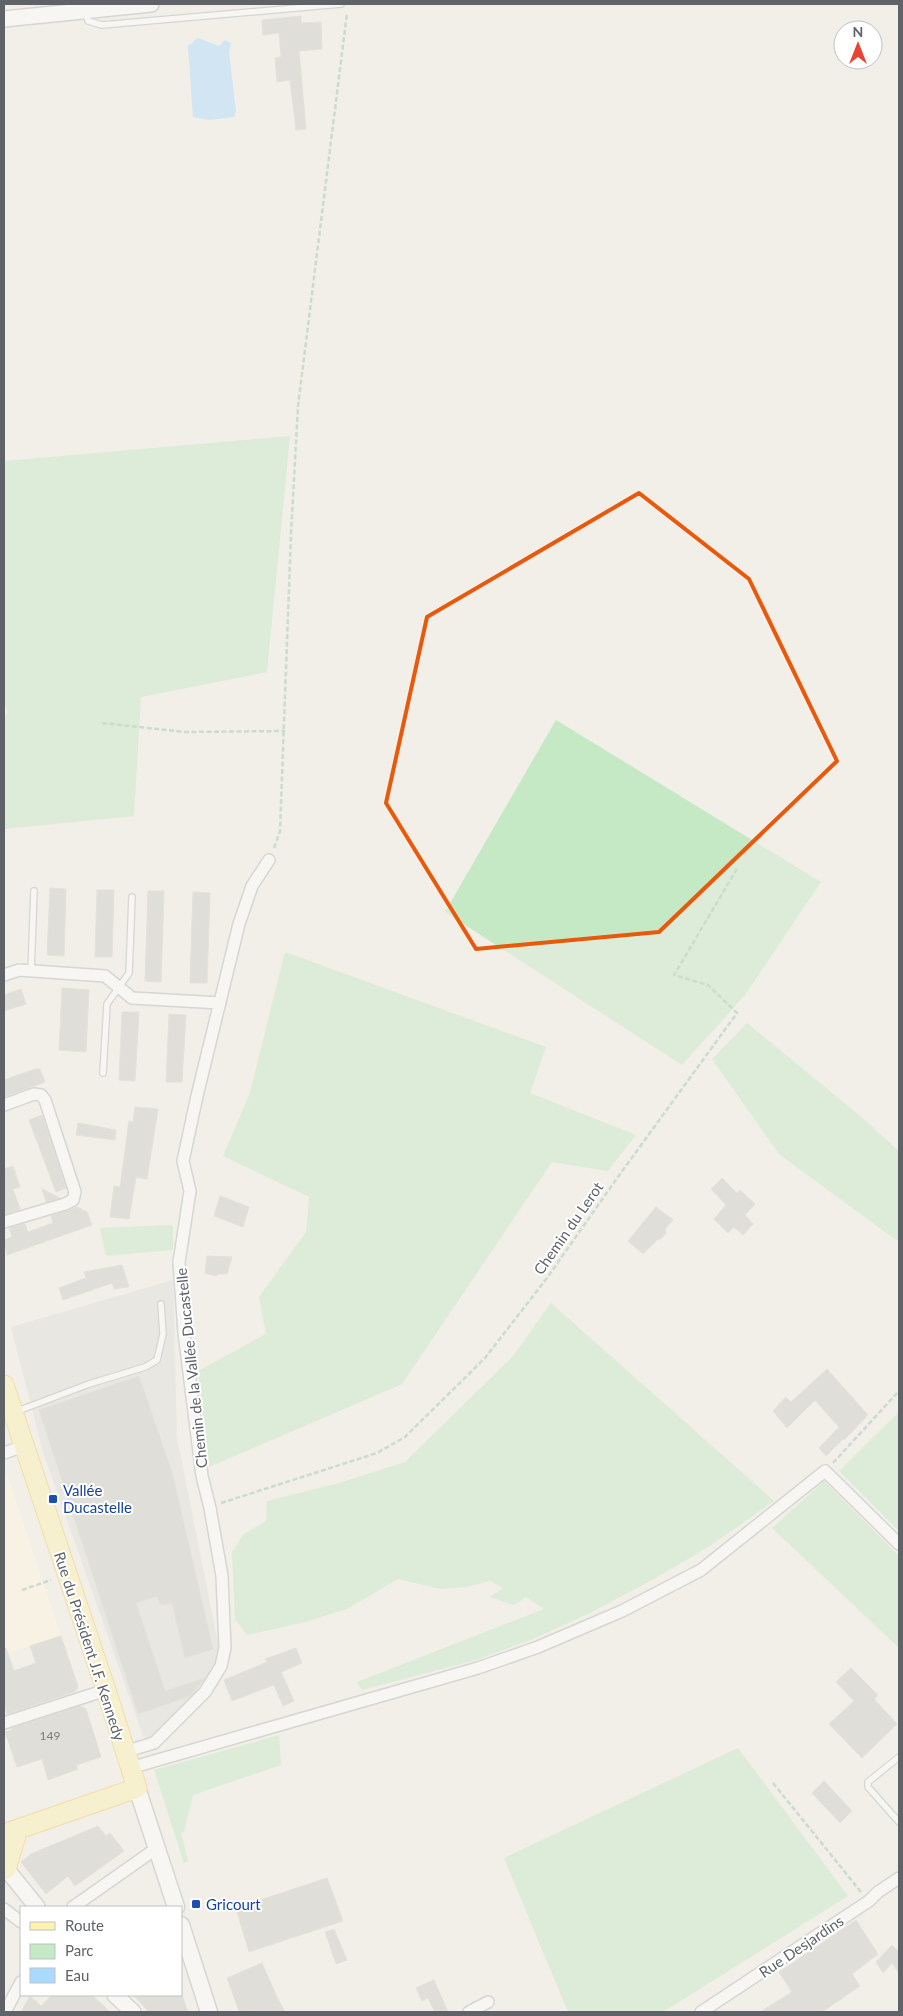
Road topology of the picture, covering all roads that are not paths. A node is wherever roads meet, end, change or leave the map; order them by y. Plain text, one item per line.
1 (151, 4) edge
2 (341, 4) edge
3 (86, 11) junction
4 (4, 19) edge
5 (269, 860) road end
6 (34, 891) dead end
7 (132, 897) dead end
8 (30, 971) junction
9 (4, 975) edge
10 (118, 987) junction
11 (220, 1003) junction
12 (104, 1073) dead end
13 (4, 1105) edge
14 (4, 1222) edge
15 (161, 1304) dead end
16 (4, 1385) edge
17 (13, 1413) junction
18 (24, 1446) junction
19 (4, 1453) edge
20 (899, 1544) edge
21 (106, 1690) junction
22 (4, 1723) edge
23 (899, 1757) edge
24 (127, 1760) junction
25 (136, 1788) junction
26 (899, 1822) edge
27 (11, 1831) edge
28 (158, 1848) junction
29 (5, 1868) edge
30 (899, 1878) edge
31 (36, 1906) edge
32 (74, 1906) edge
33 (176, 1906) edge
34 (4, 1909) edge
35 (20, 1921) edge
36 (182, 1928) edge
37 (20, 1984) edge
38 (115, 1996) edge
39 (488, 2002) dead end
40 (4, 2012) edge
41 (133, 2012) edge
42 (209, 2012) edge
43 (469, 2012) edge
44 (701, 2012) edge

1 - 3 street
2 - 3 lane
3 - 4 street
5 - 11 street, Chemin de la Vallée Ducastelle
6 - 8 lane
7 - 10 lane
8 - 9 street
8 - 10 street
10 - 11 street
10 - 12 lane
11 - 24 street, Chemin de la Vallée Ducastelle
13 - 14 street
15 - 17 lane
16 - 17 main road, Rue du Président J.F. Kennedy
17 - 18 main road, Rue du Président J.F. Kennedy
18 - 19 street
18 - 21 main road, Rue du Président J.F. Kennedy
20 - 24 street
21 - 22 street
21 - 24 main road, Rue du Président J.F. Kennedy
23 - 26 lane
24 - 25 main road, Rue du Président J.F. Kennedy
25 - 27 main road
25 - 28 main road, Rue du Président J.F. Kennedy
27 - 29 main road
28 - 32 street
28 - 33 main road, Rue du Président J.F. Kennedy
29 - 31 street
30 - 44 street, Rue Desjardins
34 - 35 street
36 - 42 main road
37 - 40 street
38 - 41 street
39 - 43 street

